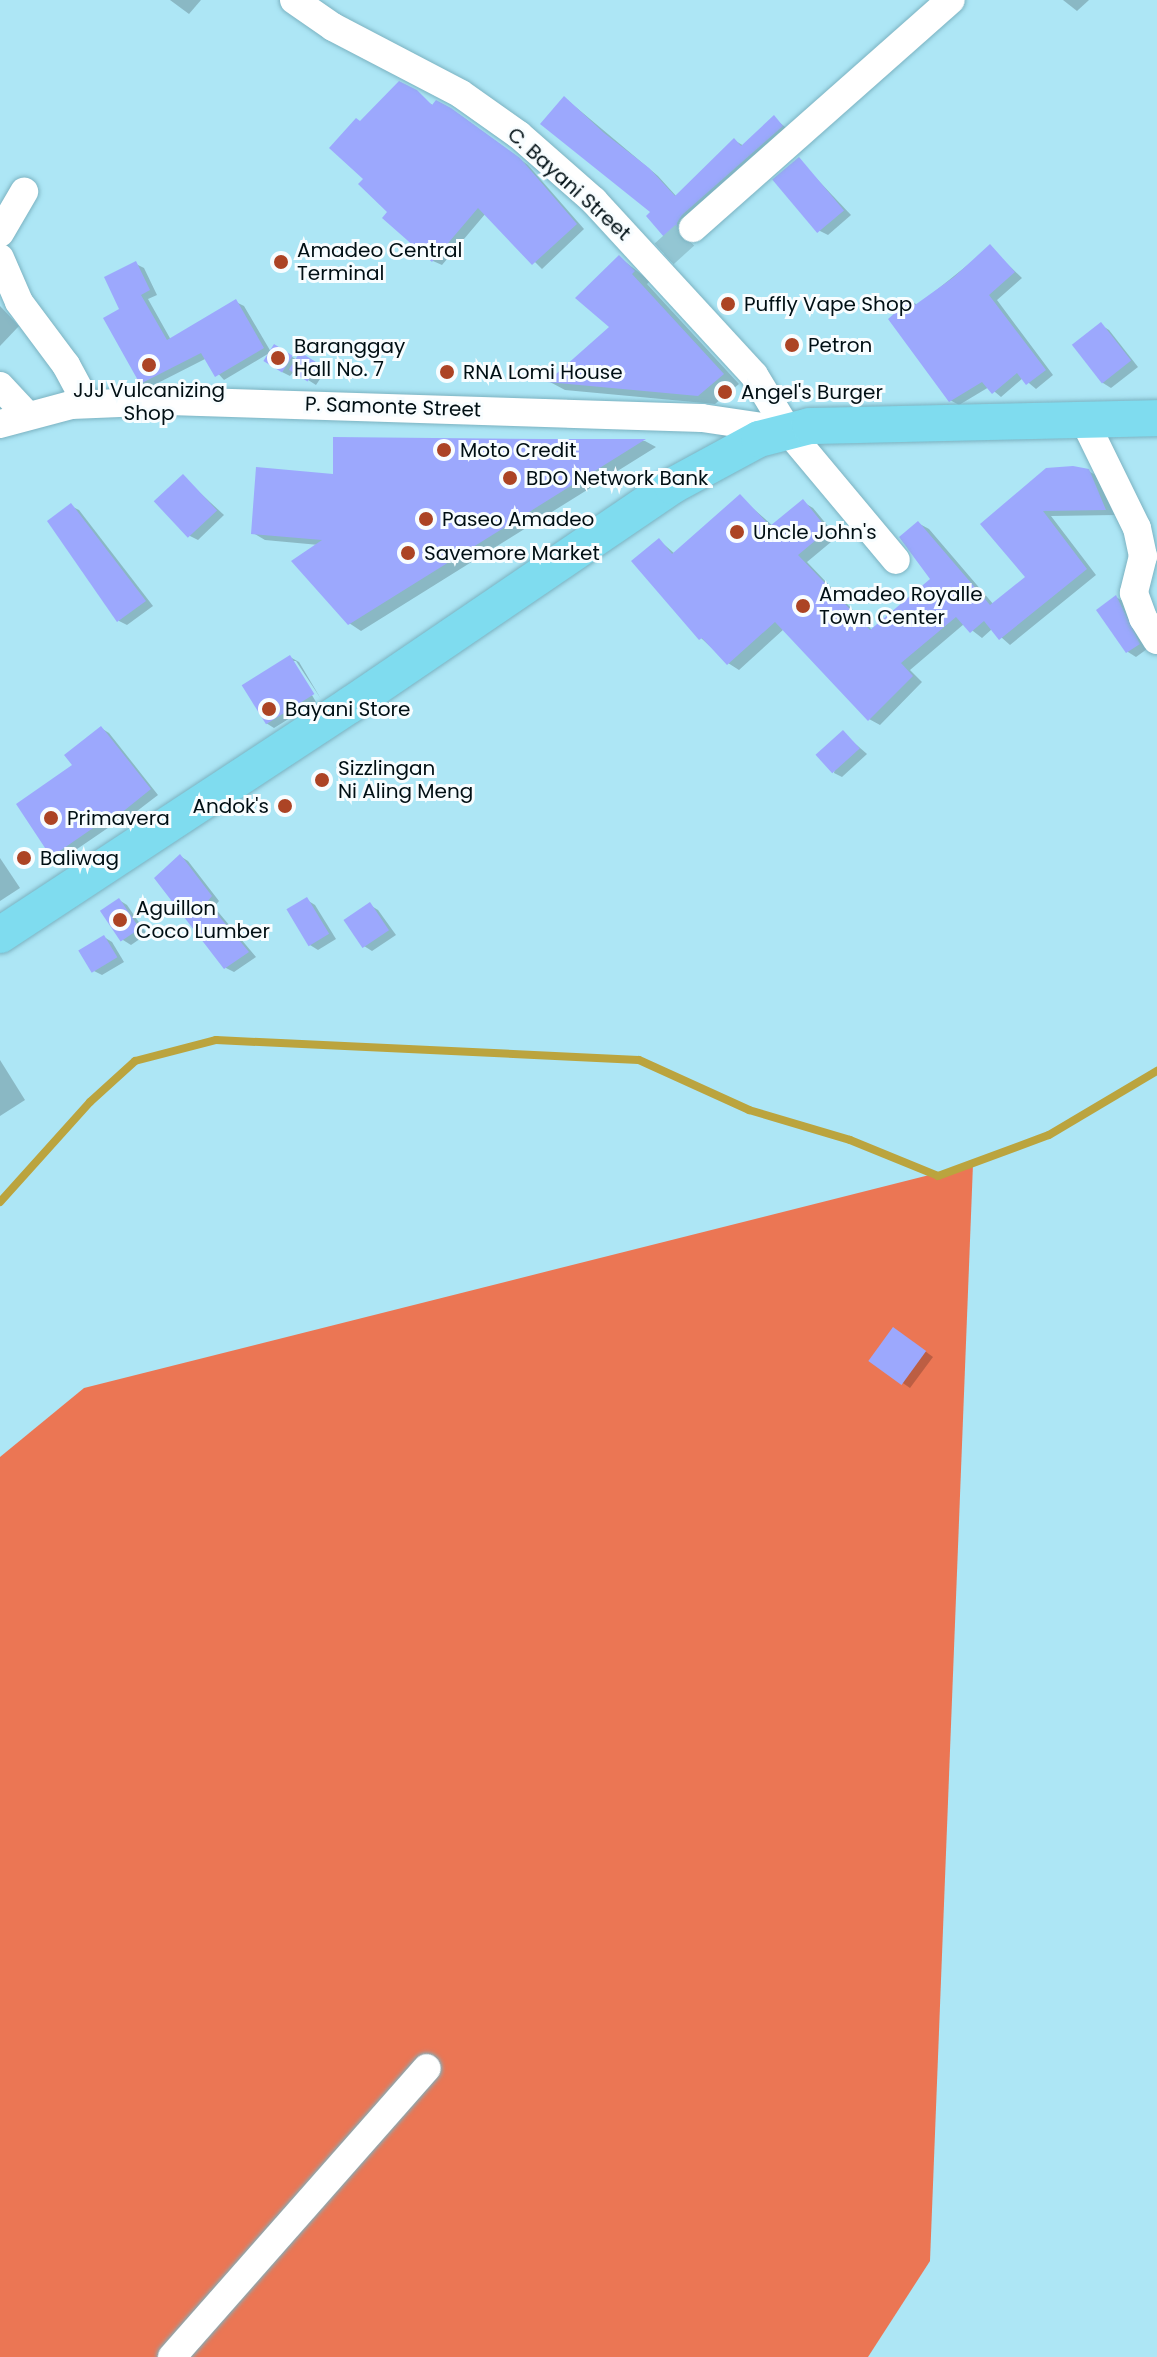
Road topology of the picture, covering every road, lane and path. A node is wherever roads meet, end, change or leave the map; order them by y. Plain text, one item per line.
1 (294, 0) edge
2 (951, 0) edge
3 (24, 192) dead end
4 (693, 228) tunnel mouth
5 (0, 233) edge
6 (0, 258) edge
7 (0, 386) edge
8 (87, 404) junction
9 (1157, 418) edge
10 (13, 420) edge
11 (1084, 420) junction
12 (788, 431) junction
13 (896, 560) dead end
14 (1157, 640) edge
15 (0, 935) edge
16 (427, 2068) dead end
17 (172, 2357) edge

1 - 12 street, C. Bayani Street
2 - 4 street
3 - 5 street
6 - 8 street
7 - 10 street
8 - 10 street, P. Samonte Street
8 - 12 street, P. Samonte Street
9 - 11 main road
11 - 12 main road
11 - 14 street
12 - 13 street, C. Bayani Street
12 - 15 main road
16 - 17 street

